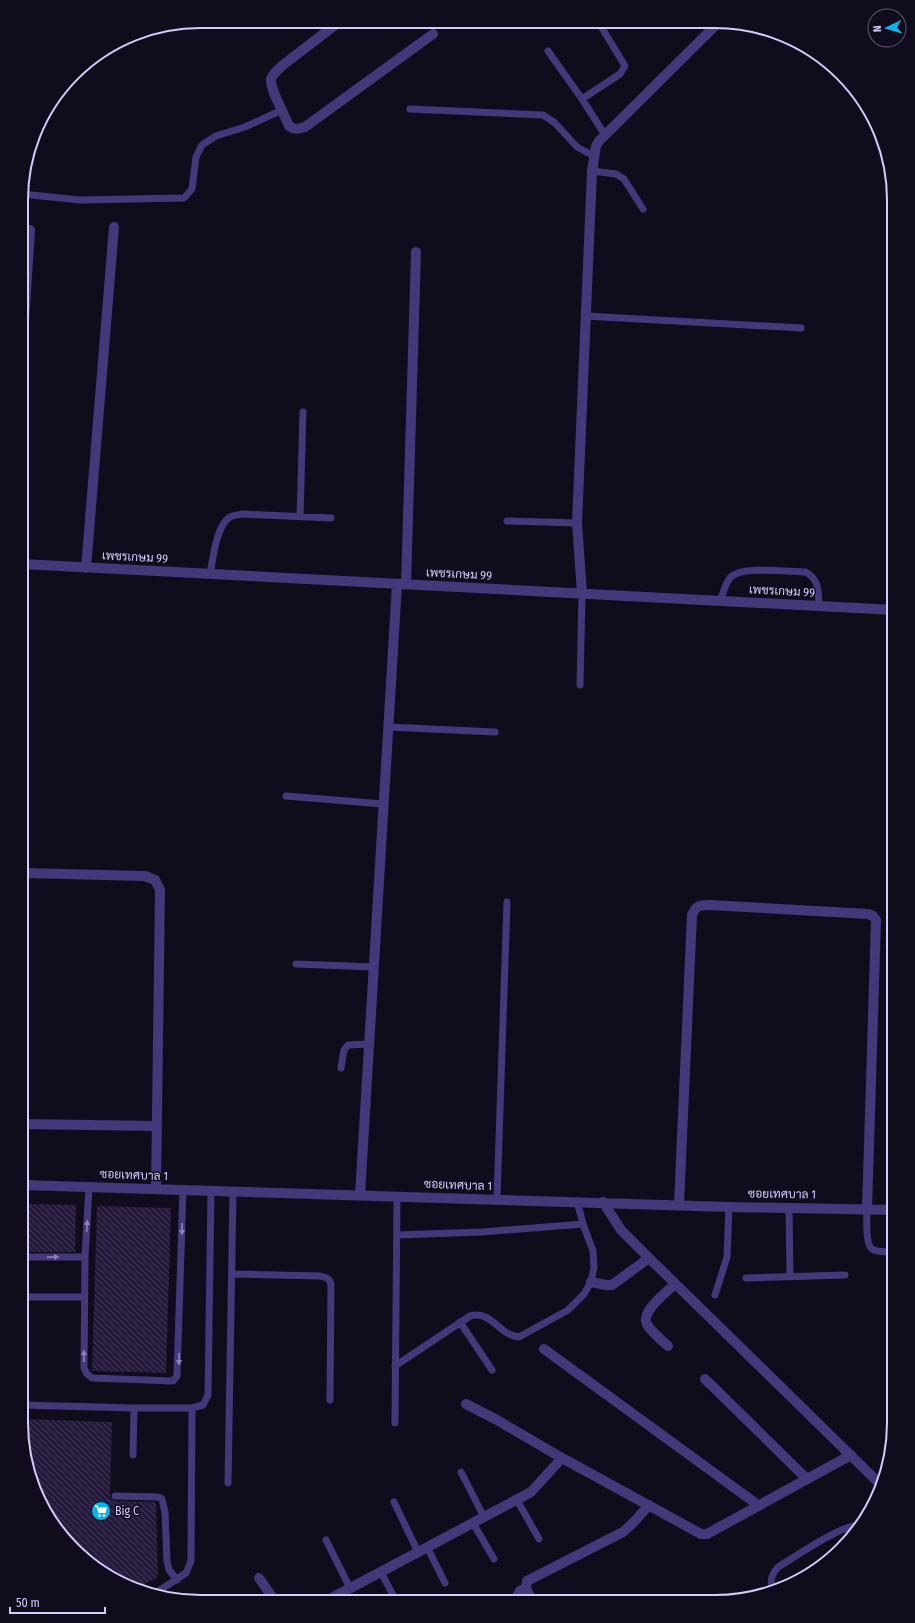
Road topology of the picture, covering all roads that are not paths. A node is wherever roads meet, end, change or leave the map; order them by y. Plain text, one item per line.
1 (332, 28) edge
2 (601, 28) edge
3 (713, 28) edge
4 (433, 34) dead end
5 (548, 51) dead end
6 (582, 99) junction
7 (410, 109) dead end
8 (282, 110) junction
9 (606, 135) junction
10 (594, 156) junction
11 (592, 171) junction
12 (28, 195) edge
13 (643, 208) dead end
14 (114, 227) dead end
15 (30, 230) dead end
16 (416, 252) dead end
17 (28, 260) edge
18 (585, 316) junction
19 (801, 328) dead end
20 (303, 412) dead end
21 (300, 517) junction
22 (331, 518) dead end
23 (507, 521) dead end
24 (577, 523) junction
25 (28, 564) edge
26 (86, 568) junction
27 (210, 574) junction
28 (402, 584) junction
29 (582, 594) junction
30 (720, 601) junction
31 (819, 606) junction
32 (887, 610) edge
33 (580, 685) dead end
34 (388, 727) junction
35 (495, 732) dead end
36 (286, 796) dead end
37 (383, 804) junction
38 (28, 873) edge
39 (507, 902) dead end
40 (296, 964) dead end
41 (374, 967) junction
42 (369, 1044) junction
43 (341, 1068) dead end
44 (28, 1124) edge
45 (156, 1126) junction
46 (28, 1185) edge
47 (89, 1187) junction
48 (156, 1189) junction
49 (183, 1190) junction
50 (211, 1192) junction
51 (233, 1192) junction
52 (360, 1195) junction
53 (397, 1196) junction
54 (497, 1199) junction
55 (577, 1201) junction
56 (602, 1202) junction
57 (679, 1204) junction
58 (729, 1207) junction
59 (789, 1207) junction
60 (867, 1209) junction
61 (887, 1210) edge
62 (583, 1224) junction
63 (397, 1235) junction
64 (887, 1252) edge
65 (85, 1256) junction
66 (28, 1257) edge
67 (649, 1258) junction
68 (232, 1274) junction
69 (845, 1276) dead end
70 (790, 1277) junction
71 (746, 1278) dead end
72 (591, 1282) junction
73 (675, 1284) junction
74 (715, 1295) dead end
75 (28, 1297) edge
76 (84, 1297) junction
77 (460, 1322) junction
78 (668, 1346) dead end
79 (544, 1349) dead end
80 (395, 1366) junction
81 (492, 1370) dead end
82 (704, 1379) dead end
83 (330, 1400) dead end
84 (466, 1404) dead end
85 (28, 1405) edge
86 (134, 1408) junction
87 (192, 1408) junction
88 (395, 1424) dead end
89 (133, 1455) dead end
90 (851, 1455) junction
91 (562, 1458) junction
92 (461, 1472) dead end
93 (807, 1479) junction
94 (877, 1481) edge
95 (228, 1483) dead end
96 (115, 1496) dead end
97 (517, 1500) junction
98 (394, 1502) dead end
99 (649, 1505) junction
100 (758, 1505) junction
101 (484, 1517) junction
102 (473, 1523) junction
103 (853, 1525) edge
104 (539, 1539) dead end
105 (326, 1540) dead end
106 (423, 1550) junction
107 (494, 1559) dead end
108 (381, 1572) junction
109 (259, 1578) dead end
110 (177, 1580) junction
111 (444, 1583) dead end
112 (771, 1585) edge
113 (350, 1588) junction
114 (526, 1588) junction
115 (160, 1590) edge
116 (272, 1595) edge
117 (342, 1595) edge
118 (393, 1595) edge
119 (518, 1595) edge
120 (529, 1595) edge

1 - 8 street
2 - 6 lane
3 - 9 street
4 - 8 street
5 - 6 lane
6 - 9 lane
7 - 10 lane
8 - 12 lane
9 - 10 street
10 - 11 street
11 - 13 lane
11 - 18 street
14 - 26 street
15 - 17 street
16 - 28 street
18 - 19 lane
18 - 24 street
20 - 21 lane
21 - 22 lane
21 - 27 lane
23 - 24 lane
24 - 29 street
25 - 26 street, เพชรเกษม 99
26 - 27 street, เพชรเกษม 99
27 - 28 street, เพชรเกษม 99
28 - 29 street, เพชรเกษม 99
28 - 34 street
29 - 30 street, เพชรเกษม 99
29 - 33 lane
30 - 31 street, เพชรเกษม 99
30 - 31 lane
31 - 32 street, เพชรเกษม 99
34 - 35 lane
34 - 37 street
36 - 37 lane
37 - 41 street
38 - 45 street
39 - 54 lane
40 - 41 lane
41 - 42 street
42 - 43 lane
42 - 52 street
44 - 45 street
45 - 48 street
46 - 47 street, ซอยเทศบาล 1
47 - 48 street, ซอยเทศบาล 1
65 -> 47 lane
48 - 49 street, ซอยเทศบาล 1
49 - 50 street, ซอยเทศบาล 1
49 -> 76 lane
50 - 51 street, ซอยเทศบาล 1
50 - 87 lane
51 - 52 street, ซอยเทศบาล 1
51 - 68 lane
52 - 53 street, ซอยเทศบาล 1
53 - 54 street, ซอยเทศบาล 1
53 - 63 lane
54 - 55 street, ซอยเทศบาล 1
55 - 56 street, ซอยเทศบาล 1
55 - 62 lane
56 - 57 street, ซอยเทศบาล 1
56 - 67 street
57 - 58 street, ซอยเทศบาล 1
57 - 60 street
58 - 59 street, ซอยเทศบาล 1
58 - 74 lane
59 - 60 street, ซอยเทศบาล 1
59 - 70 lane
60 - 61 street, ซอยเทศบาล 1
60 - 64 lane
62 - 63 lane
62 - 72 lane
63 - 80 lane
66 -> 65 lane
65 - 76 lane
67 - 72 street
67 - 73 street
68 - 83 lane
68 - 95 lane
69 - 70 lane
70 - 71 lane
72 - 77 lane
73 - 78 street
73 - 90 street
75 - 76 lane
77 - 80 lane
77 - 81 lane
79 - 100 street
80 - 88 lane
82 - 93 street
84 - 91 street
85 - 86 lane
86 - 87 lane
86 - 89 lane
87 - 110 lane
90 - 93 street
90 - 94 street
91 - 97 street
91 - 99 street
92 - 101 lane
93 - 100 street
96 - 110 lane
97 - 101 street
97 - 104 lane
98 - 106 lane
99 - 100 street
99 - 114 street
101 - 102 street
102 - 106 street
102 - 107 lane
103 - 112 lane
105 - 113 lane
106 - 108 street
106 - 111 lane
108 - 113 street
108 - 118 lane
109 - 116 street
110 - 115 lane
113 - 117 street
114 - 119 street
114 - 120 street

